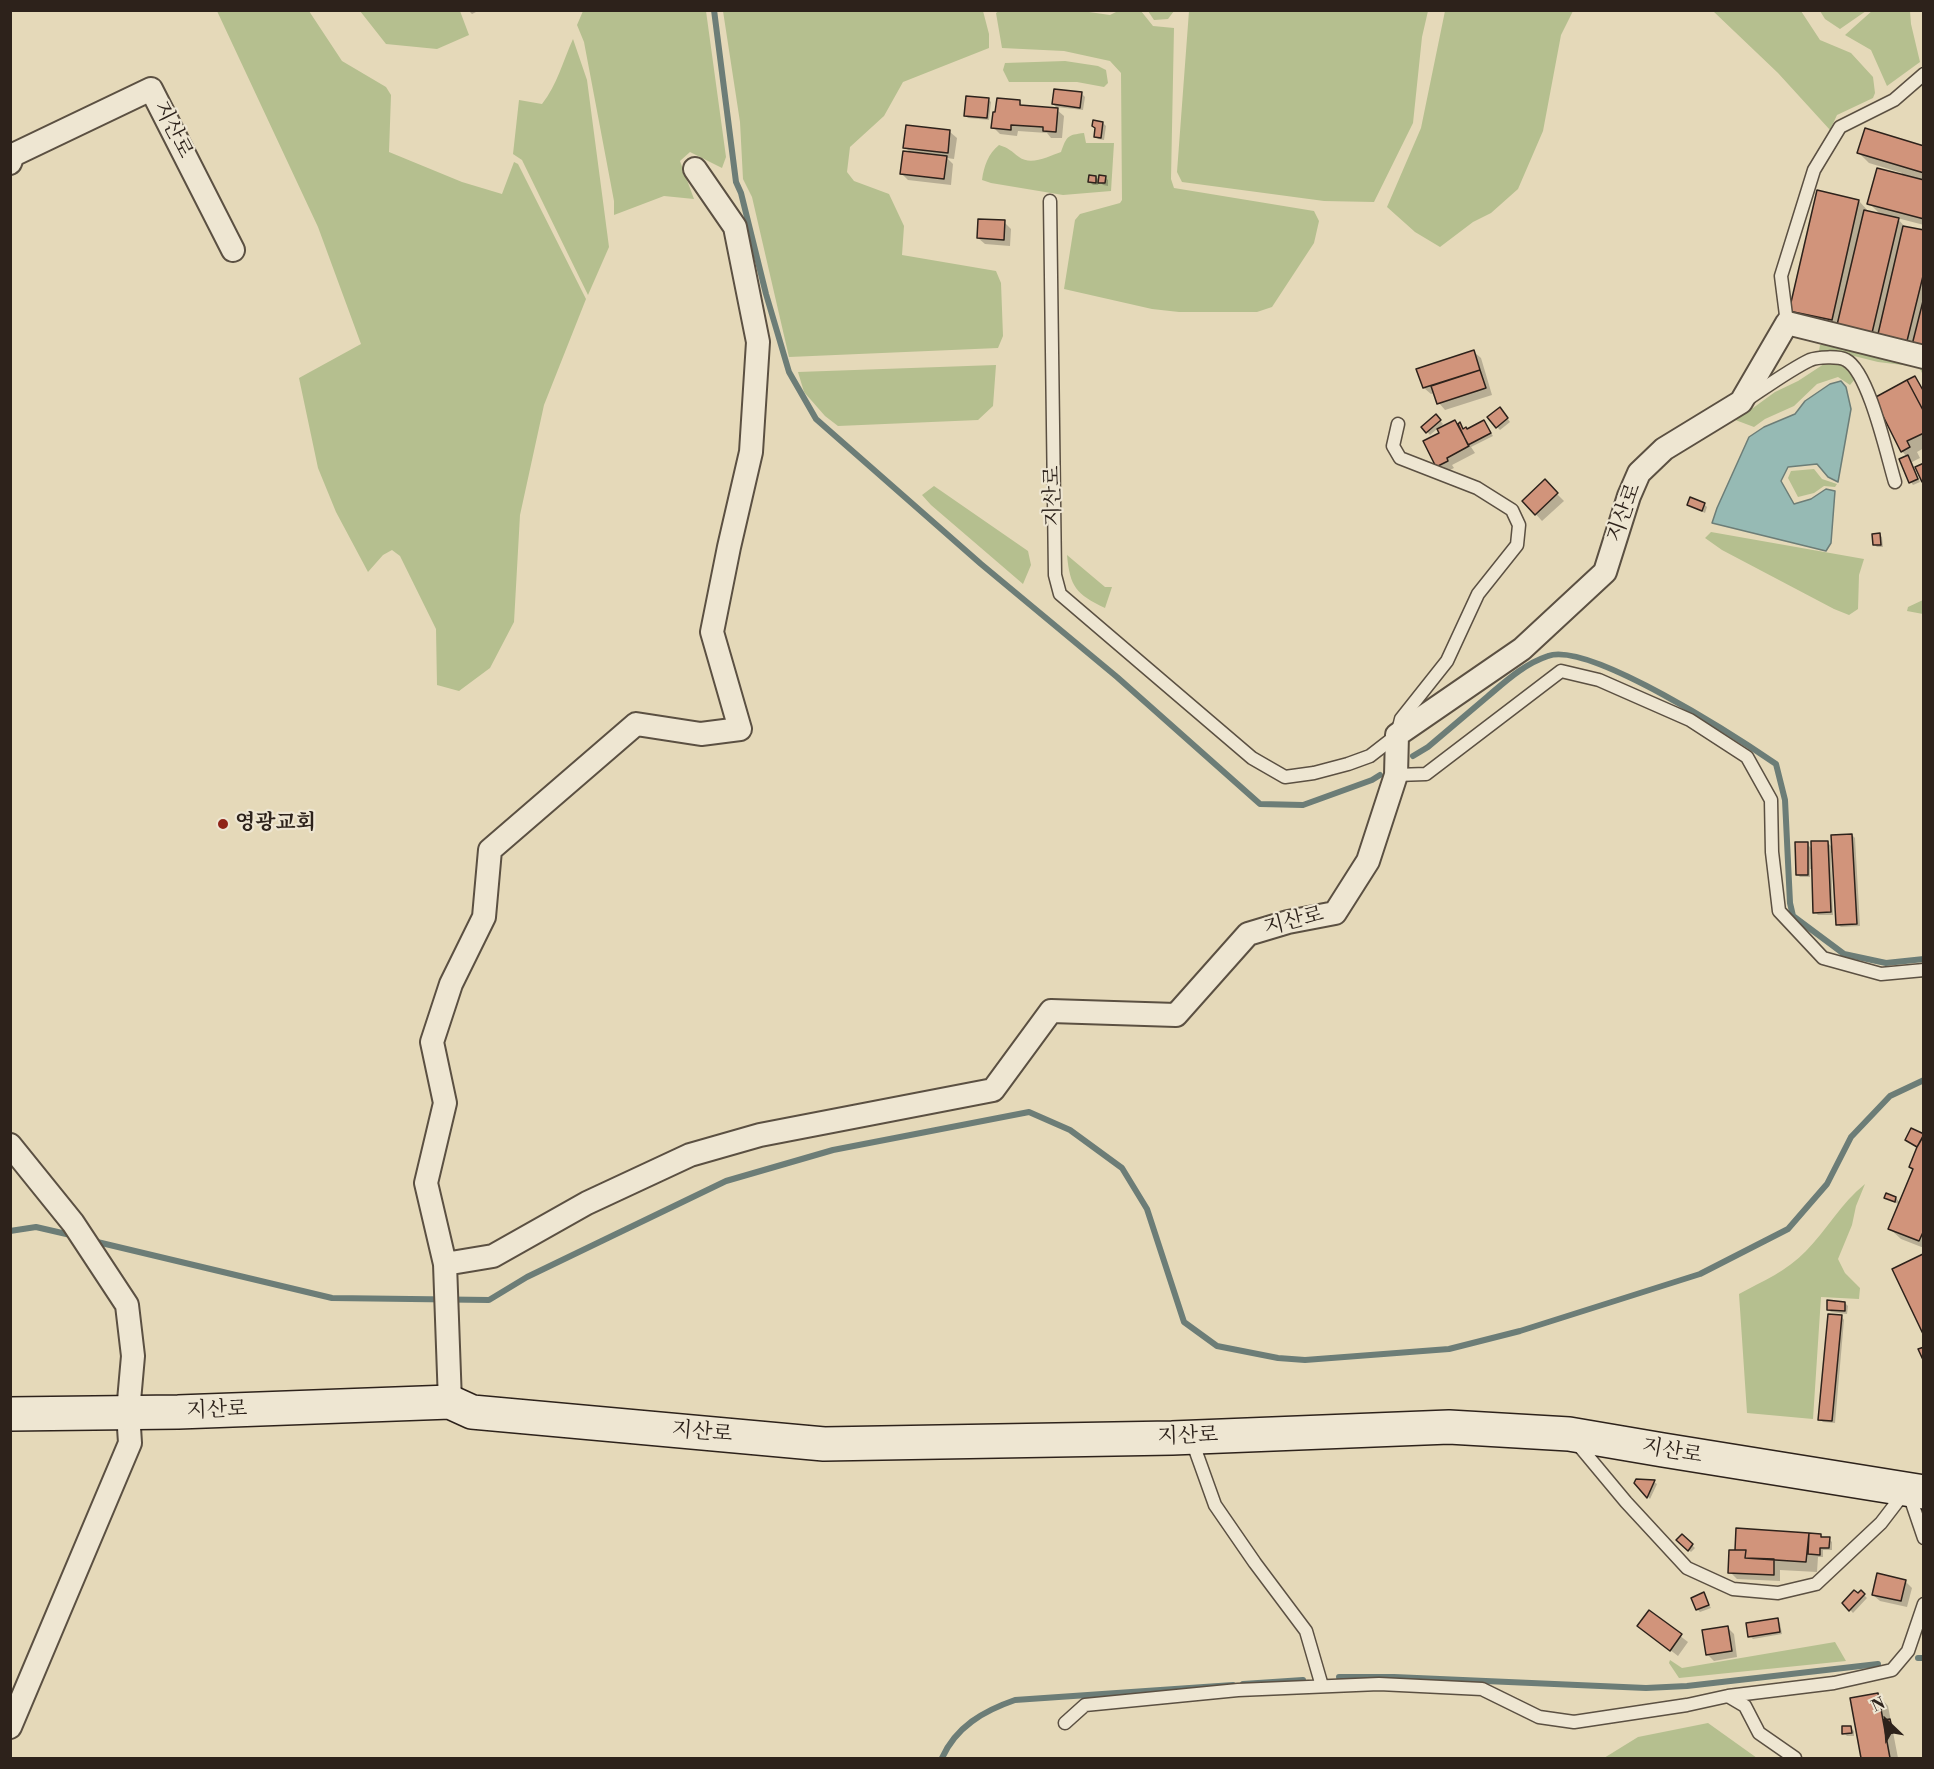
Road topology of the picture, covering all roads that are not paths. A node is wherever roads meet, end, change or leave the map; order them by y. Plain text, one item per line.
1 (1923, 75) edge
2 (10, 163) edge
3 (695, 169) dead end
4 (1050, 201) dead end
5 (233, 250) dead end
6 (1786, 323) junction
7 (1923, 357) edge
8 (1741, 402) junction
9 (1398, 424) dead end
10 (1895, 482) dead end
11 (1397, 735) junction
12 (1396, 774) junction
13 (1923, 970) edge
14 (10, 1145) edge
15 (445, 1275) junction
16 (450, 1402) junction
17 (128, 1412) junction
18 (10, 1414) edge
19 (1569, 1434) junction
20 (1190, 1437) junction
21 (1915, 1491) edge
22 (1923, 1538) edge
23 (1923, 1604) edge
24 (1322, 1686) junction
25 (1728, 1696) junction
26 (1065, 1723) dead end
27 (10, 1727) edge
28 (1795, 1758) edge

1 - 6 lane
2 - 5 street, 지산로
3 - 15 street
4 - 11 lane, 지산로
6 - 7 street
6 - 8 street, 지산로
8 - 10 lane
8 - 11 street, 지산로
9 - 11 lane, 지산로
11 - 12 street, 지산로
12 - 13 lane
12 - 15 street, 지산로
14 - 17 street
15 - 16 street
16 - 17 main road, 지산로
16 - 20 main road, 지산로
17 - 18 main road, 지산로
17 - 27 street
19 - 20 main road, 지산로
19 - 21 main road, 지산로
19 - 21 lane
20 - 24 lane
21 - 22 lane
23 - 25 lane
24 - 25 lane
24 - 26 lane
25 - 28 lane

